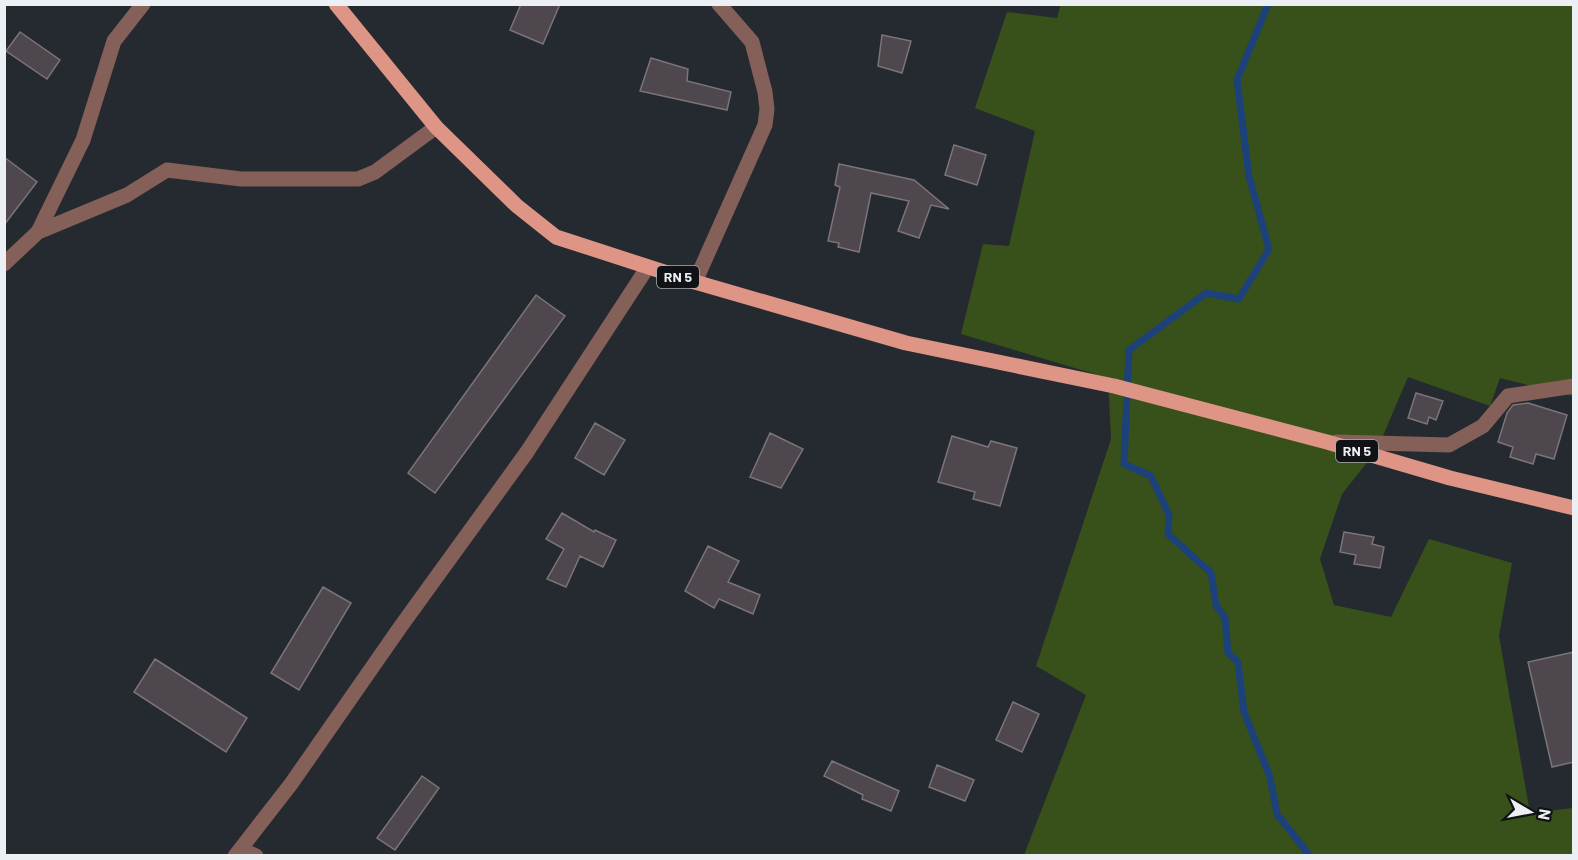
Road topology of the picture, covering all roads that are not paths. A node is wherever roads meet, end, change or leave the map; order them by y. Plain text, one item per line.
1 (143, 4) edge
2 (336, 4) edge
3 (719, 4) edge
4 (436, 127) junction
5 (38, 232) junction
6 (4, 264) edge
7 (647, 268) junction
8 (695, 282) junction
9 (1574, 386) edge
10 (1326, 442) junction
11 (1574, 508) edge
12 (238, 852) edge
13 (256, 855) edge

1 - 5 street
2 - 4 main road, RN 5
3 - 8 street
4 - 5 street
4 - 7 main road, RN 5
5 - 6 street
7 - 8 main road, RN 5
7 - 12 street
8 - 10 main road, RN 5
9 - 10 street
10 - 11 main road, RN 5
12 - 13 street

